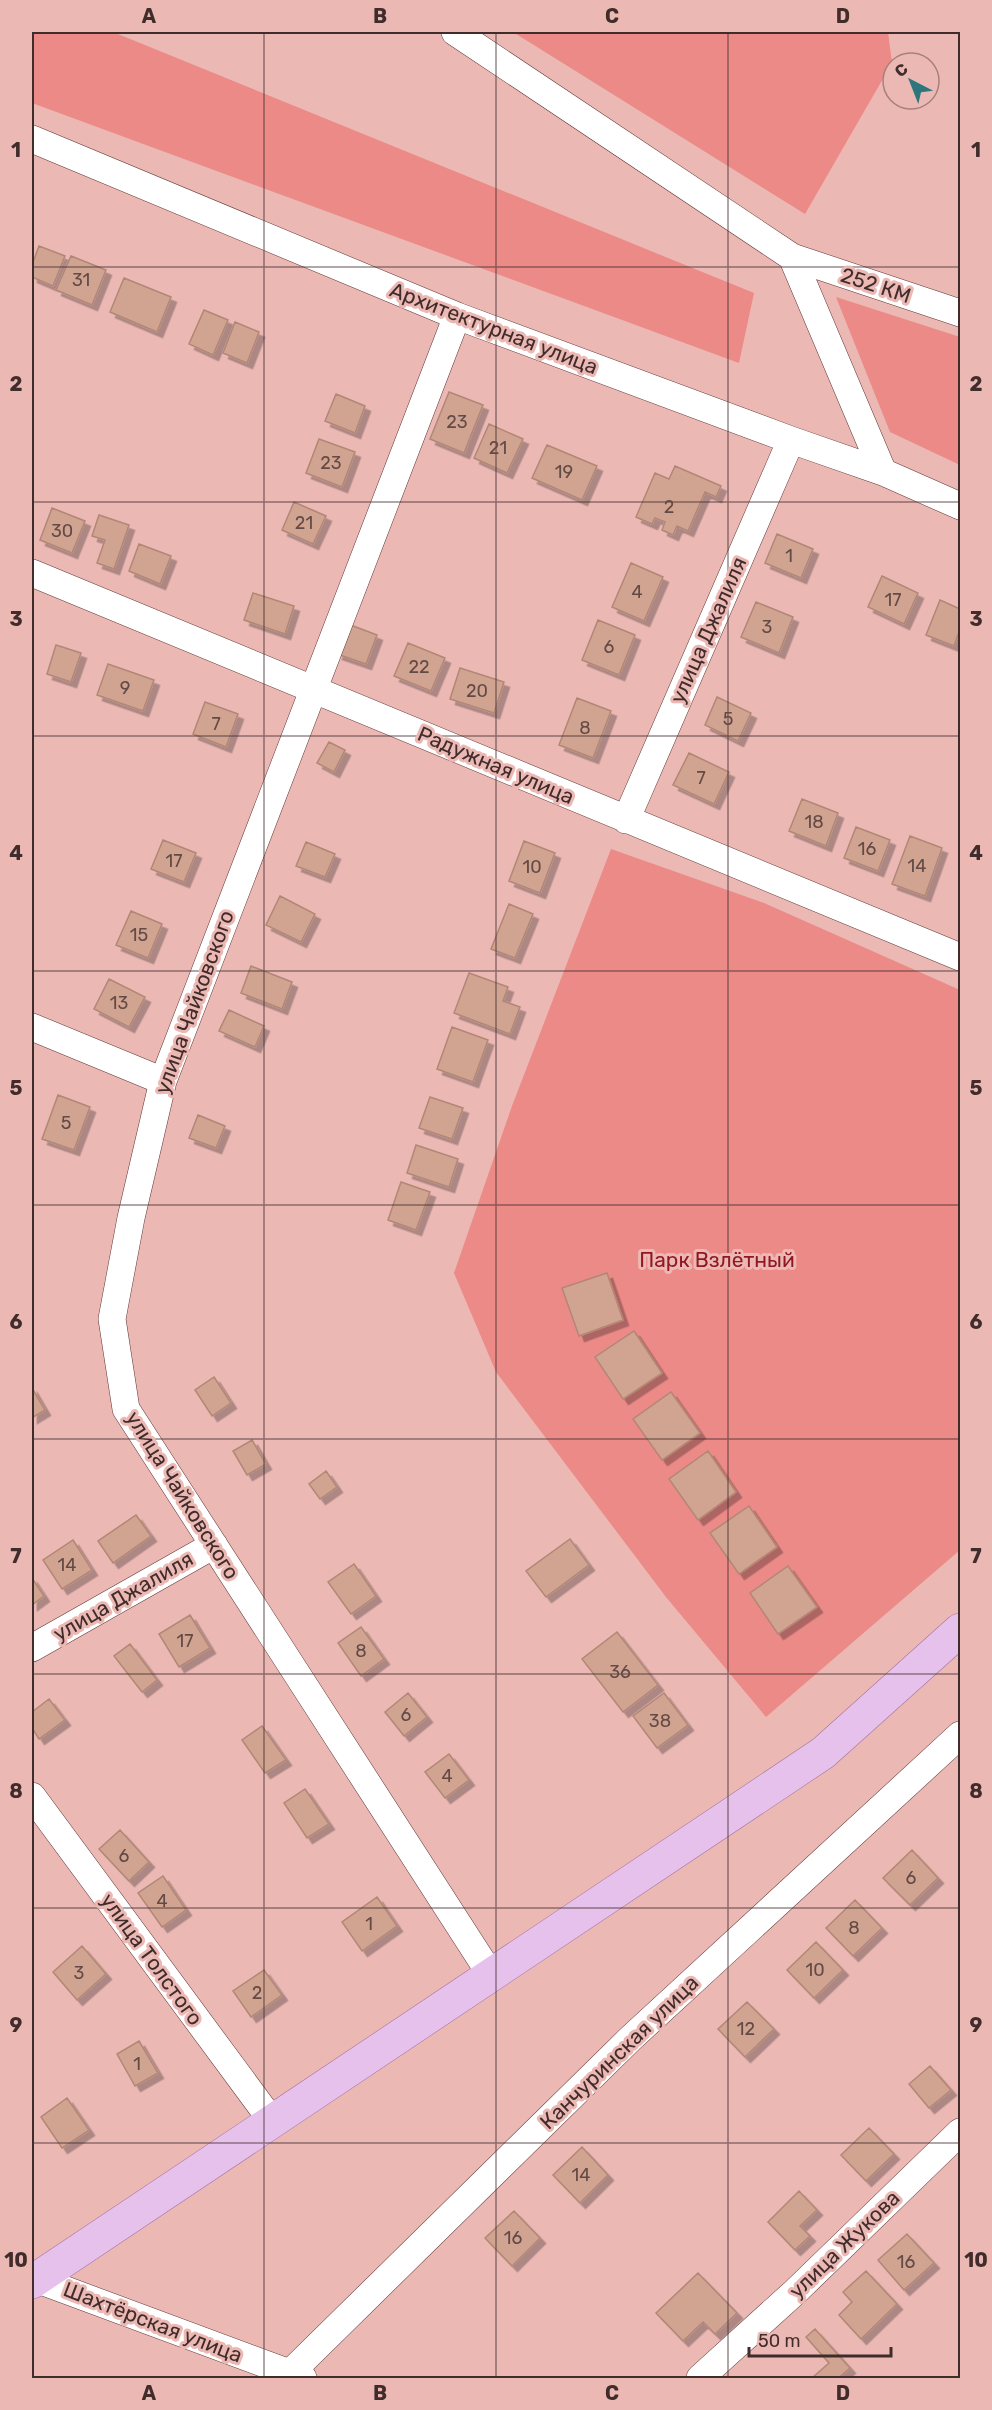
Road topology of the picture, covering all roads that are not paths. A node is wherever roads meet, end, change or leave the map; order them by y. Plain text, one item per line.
1 (455, 32) edge
2 (32, 139) edge
3 (792, 257) junction
4 (960, 313) edge
5 (458, 316) junction
6 (791, 440) junction
7 (883, 472) junction
8 (960, 506) edge
9 (32, 574) edge
10 (314, 688) junction
11 (626, 820) junction
12 (960, 957) edge
13 (32, 1027) edge
14 (163, 1081) junction
15 (214, 1545) junction
16 (960, 1630) edge
17 (32, 1648) edge
18 (960, 1735) edge
19 (32, 1796) edge
20 (491, 1975) junction
21 (272, 2121) junction
22 (960, 2132) edge
23 (34, 2280) edge
24 (293, 2377) edge
25 (700, 2379) edge

1 - 3 street, 252 КМ
2 - 5 street, Архитектурная улица
3 - 4 street, 252 КМ
3 - 7 street
5 - 6 street, Архитектурная улица
5 - 10 street, улица Чайковского
6 - 7 street, Архитектурная улица
6 - 11 street, улица Джалиля
7 - 8 street, Архитектурная улица
9 - 10 street, Радужная улица
10 - 11 street, Радужная улица
10 - 14 street, улица Чайковского
11 - 12 street, Радужная улица
13 - 14 street
14 - 15 street, улица Чайковского
15 - 17 street, улица Джалиля
15 - 20 street, улица Чайковского
16 - 20 main road
18 - 24 street, Канчуринская улица
19 - 21 street, улица Толстого
20 - 21 main road
21 - 23 main road
22 - 25 street, улица Жукова
23 - 24 street, Шахтёрская улица

